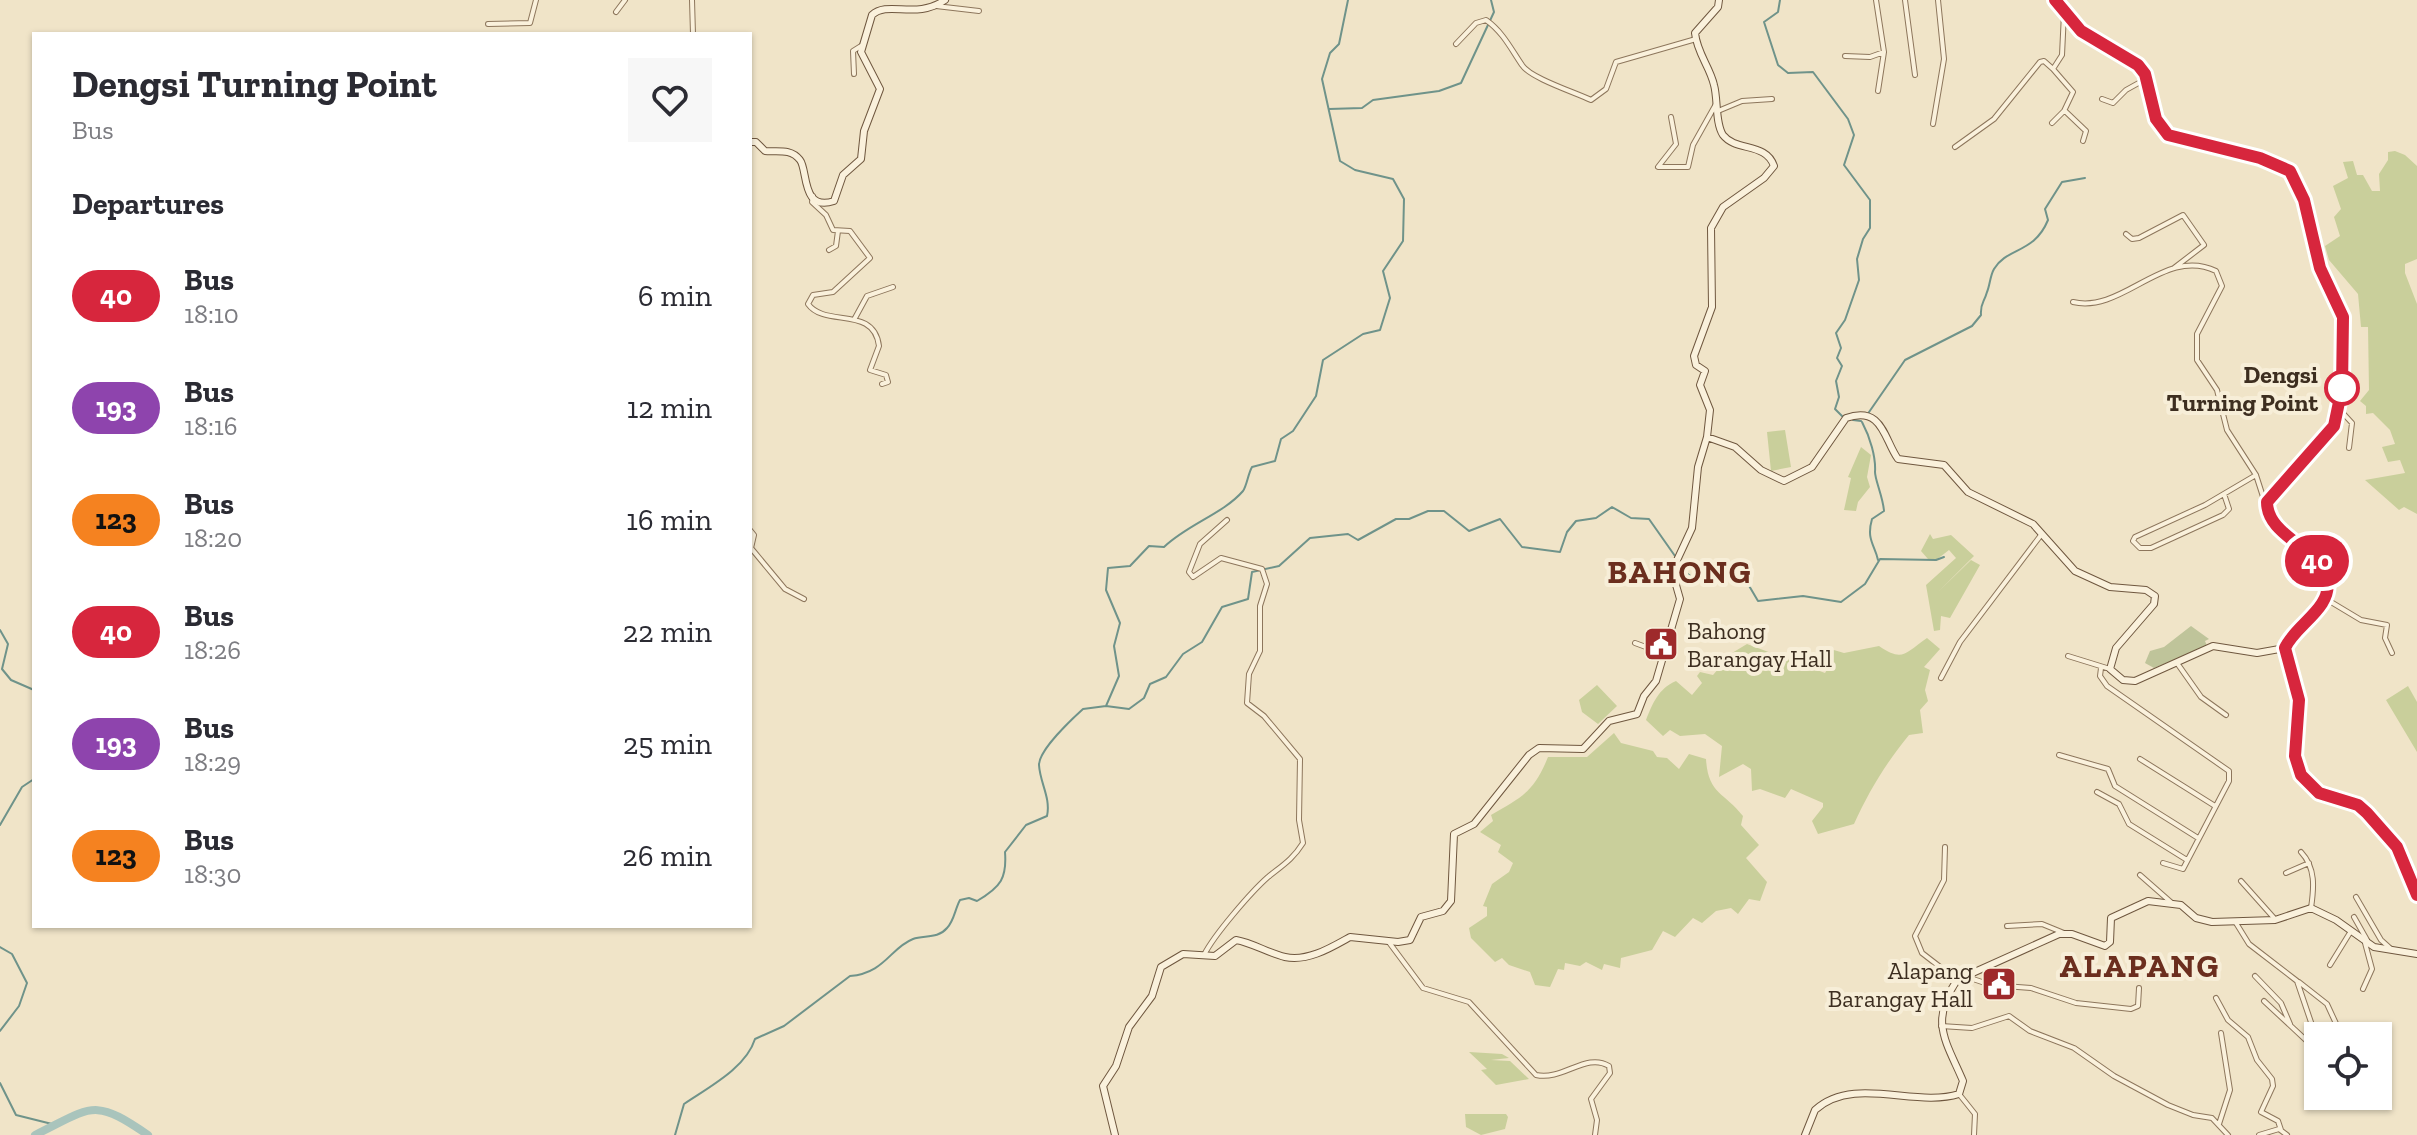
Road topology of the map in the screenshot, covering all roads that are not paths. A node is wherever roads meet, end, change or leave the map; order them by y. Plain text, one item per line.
1 (536, 0) edge
2 (625, 0) edge
3 (692, 0) edge
4 (945, 0) edge
5 (1719, 0) edge
6 (1876, 0) edge
7 (1905, 0) edge
8 (1938, 0) edge
9 (2055, 0) edge
10 (936, 6) junction
11 (979, 11) dead end
12 (616, 12) dead end
13 (2064, 13) junction
14 (488, 24) dead end
15 (693, 32) edge
16 (1696, 39) junction
17 (1456, 44) dead end
18 (861, 46) junction
19 (1884, 52) junction
20 (1845, 56) dead end
21 (2053, 69) junction
22 (854, 74) dead end
23 (1915, 75) dead end
24 (2147, 80) junction
25 (1878, 91) dead end
26 (1772, 99) dead end
27 (2102, 99) dead end
28 (1717, 102) junction
29 (1718, 111) junction
30 (2065, 111) junction
31 (1671, 117) dead end
32 (2052, 123) dead end
33 (1933, 124) dead end
34 (2083, 141) dead end
35 (752, 142) edge
36 (1955, 147) dead end
37 (813, 196) junction
38 (838, 231) junction
39 (2126, 234) dead end
40 (829, 250) dead end
41 (2180, 264) junction
42 (2187, 267) junction
43 (2172, 270) junction
44 (893, 287) dead end
45 (2073, 302) dead end
46 (855, 318) junction
47 (882, 384) dead end
48 (2337, 410) junction
49 (1707, 437) junction
50 (2349, 448) dead end
51 (2256, 475) junction
52 (2224, 494) junction
53 (2267, 508) junction
54 (1227, 520) dead end
55 (2043, 533) junction
56 (752, 549) edge
57 (804, 599) dead end
58 (2325, 599) junction
59 (1635, 643) dead end
60 (2285, 648) junction
61 (1662, 653) junction
62 (2392, 653) dead end
63 (2068, 656) dead end
64 (2177, 663) junction
65 (2101, 668) junction
66 (2110, 669) junction
67 (1941, 678) dead end
68 (2226, 715) dead end
69 (2059, 755) dead end
70 (2140, 759) dead end
71 (2097, 792) dead end
72 (2215, 806) junction
73 (2198, 838) junction
74 (1945, 847) dead end
75 (2301, 852) dead end
76 (2187, 860) junction
77 (2163, 863) dead end
78 (2309, 863) junction
79 (2286, 873) dead end
80 (2140, 875) dead end
81 (2241, 881) dead end
82 (2417, 895) edge
83 (2356, 897) dead end
84 (2173, 904) junction
85 (2311, 908) junction
86 (2354, 917) dead end
87 (2236, 920) junction
88 (2275, 920) junction
89 (2007, 926) dead end
90 (2351, 931) junction
91 (2064, 933) junction
92 (1388, 941) junction
93 (2365, 943) junction
94 (2374, 947) junction
95 (2393, 951) junction
96 (2417, 954) edge
97 (1204, 955) junction
98 (2330, 965) dead end
99 (2255, 976) dead end
100 (1959, 978) junction
101 (2297, 981) junction
102 (2139, 988) dead end
103 (2363, 989) dead end
104 (2216, 998) dead end
105 (2264, 1001) dead end
106 (2311, 1022) edge
107 (2340, 1022) edge
108 (1941, 1026) junction
109 (2291, 1026) junction
110 (2221, 1033) dead end
111 (2304, 1038) edge
112 (1959, 1094) junction
113 (2219, 1124) junction
114 (2281, 1130) junction
115 (1806, 1134) edge
116 (1115, 1135) edge
117 (1595, 1135) edge
118 (1974, 1135) edge
119 (2228, 1135) edge
120 (2259, 1135) edge
121 (2287, 1135) edge

1 - 14 street
2 - 12 street
3 - 15 street
4 - 10 street
5 - 16 street
6 - 19 street
7 - 23 street
8 - 33 street
9 - 13 highway
10 - 11 street
10 - 18 street
13 - 21 street
13 - 24 highway
16 - 17 street
16 - 28 street
18 - 22 street
18 - 37 street
19 - 20 street
19 - 25 street
21 - 30 street
21 - 36 street
24 - 27 street
24 - 48 highway
26 - 29 street
28 - 29 street
28 - 31 street
29 - 49 street
30 - 32 street
30 - 34 street
35 - 37 street
37 - 38 street
38 - 40 street
38 - 46 street
39 - 41 street
41 - 42 street
41 - 43 street
42 - 43 street
42 - 51 street
43 - 45 street
44 - 46 street
46 - 47 street
48 - 50 street
48 - 53 highway
49 - 55 street
49 - 61 street
51 - 52 street
51 - 53 street
52 - 52 street
53 - 58 highway
54 - 97 street
55 - 66 street
55 - 67 street
56 - 57 street
58 - 60 highway
58 - 62 street
59 - 61 street
60 - 64 street
60 - 82 highway
61 - 92 street
63 - 65 street
64 - 66 street
64 - 68 street
65 - 66 street
65 - 72 street
69 - 73 street
70 - 72 street
71 - 76 street
72 - 73 street
73 - 76 street
74 - 100 street
75 - 78 street
76 - 77 street
78 - 79 street
78 - 85 street
80 - 84 street
81 - 88 street
83 - 95 street
84 - 87 street
84 - 91 street
85 - 88 street
85 - 90 street
86 - 94 street
87 - 88 street
87 - 101 street
89 - 91 street
90 - 93 street
90 - 98 street
91 - 100 street
92 - 97 street
92 - 117 street
93 - 94 street
93 - 103 street
94 - 95 street
95 - 96 street
97 - 116 street
99 - 109 street
100 - 102 street
100 - 108 street
101 - 106 street
101 - 107 street
104 - 114 street
105 - 109 street
108 - 112 street
108 - 113 street
109 - 111 street
110 - 113 street
112 - 115 street
112 - 118 street
113 - 119 street
114 - 120 street
114 - 121 street

